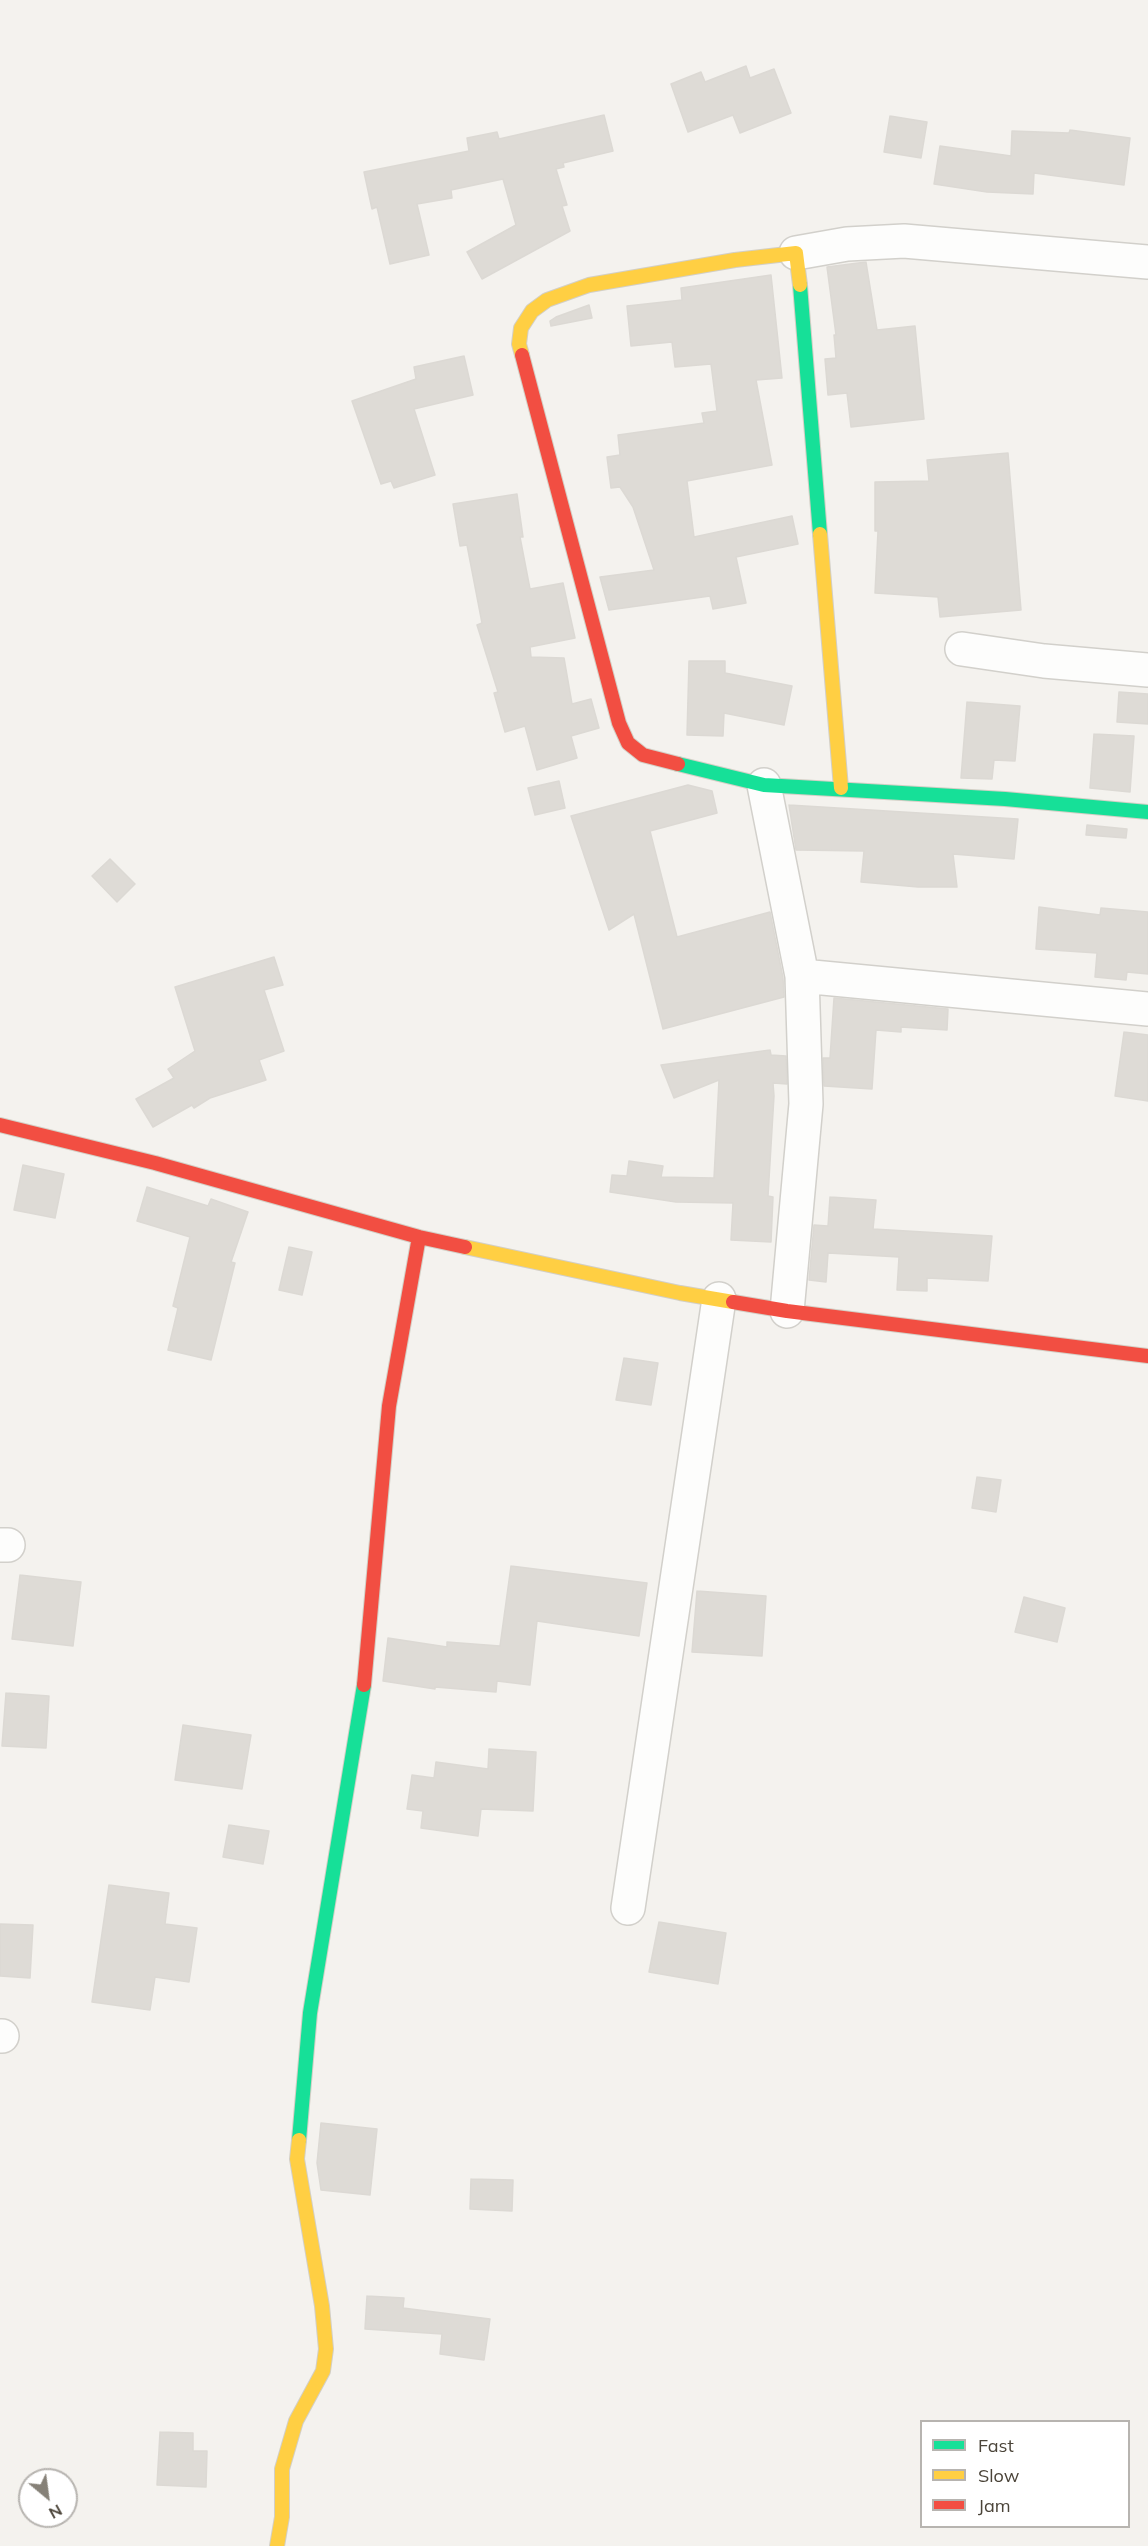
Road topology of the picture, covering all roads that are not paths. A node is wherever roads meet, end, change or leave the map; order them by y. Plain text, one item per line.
1 (796, 254) junction
2 (1148, 262) edge
3 (962, 649) dead end
4 (1148, 670) edge
5 (764, 785) junction
6 (841, 788) junction
7 (1148, 812) edge
8 (802, 976) junction
9 (1148, 1010) edge
10 (0, 1125) edge
11 (419, 1237) junction
12 (718, 1299) junction
13 (787, 1311) junction
14 (1148, 1356) edge
15 (628, 1908) dead end
16 (277, 2546) edge

1 - 2 street
1 - 5 street
1 - 6 street
3 - 4 street
5 - 6 street
5 - 8 street
6 - 7 street
8 - 9 street
8 - 13 street
10 - 11 street
11 - 12 street
11 - 16 street
12 - 13 street
12 - 15 street
13 - 14 street

